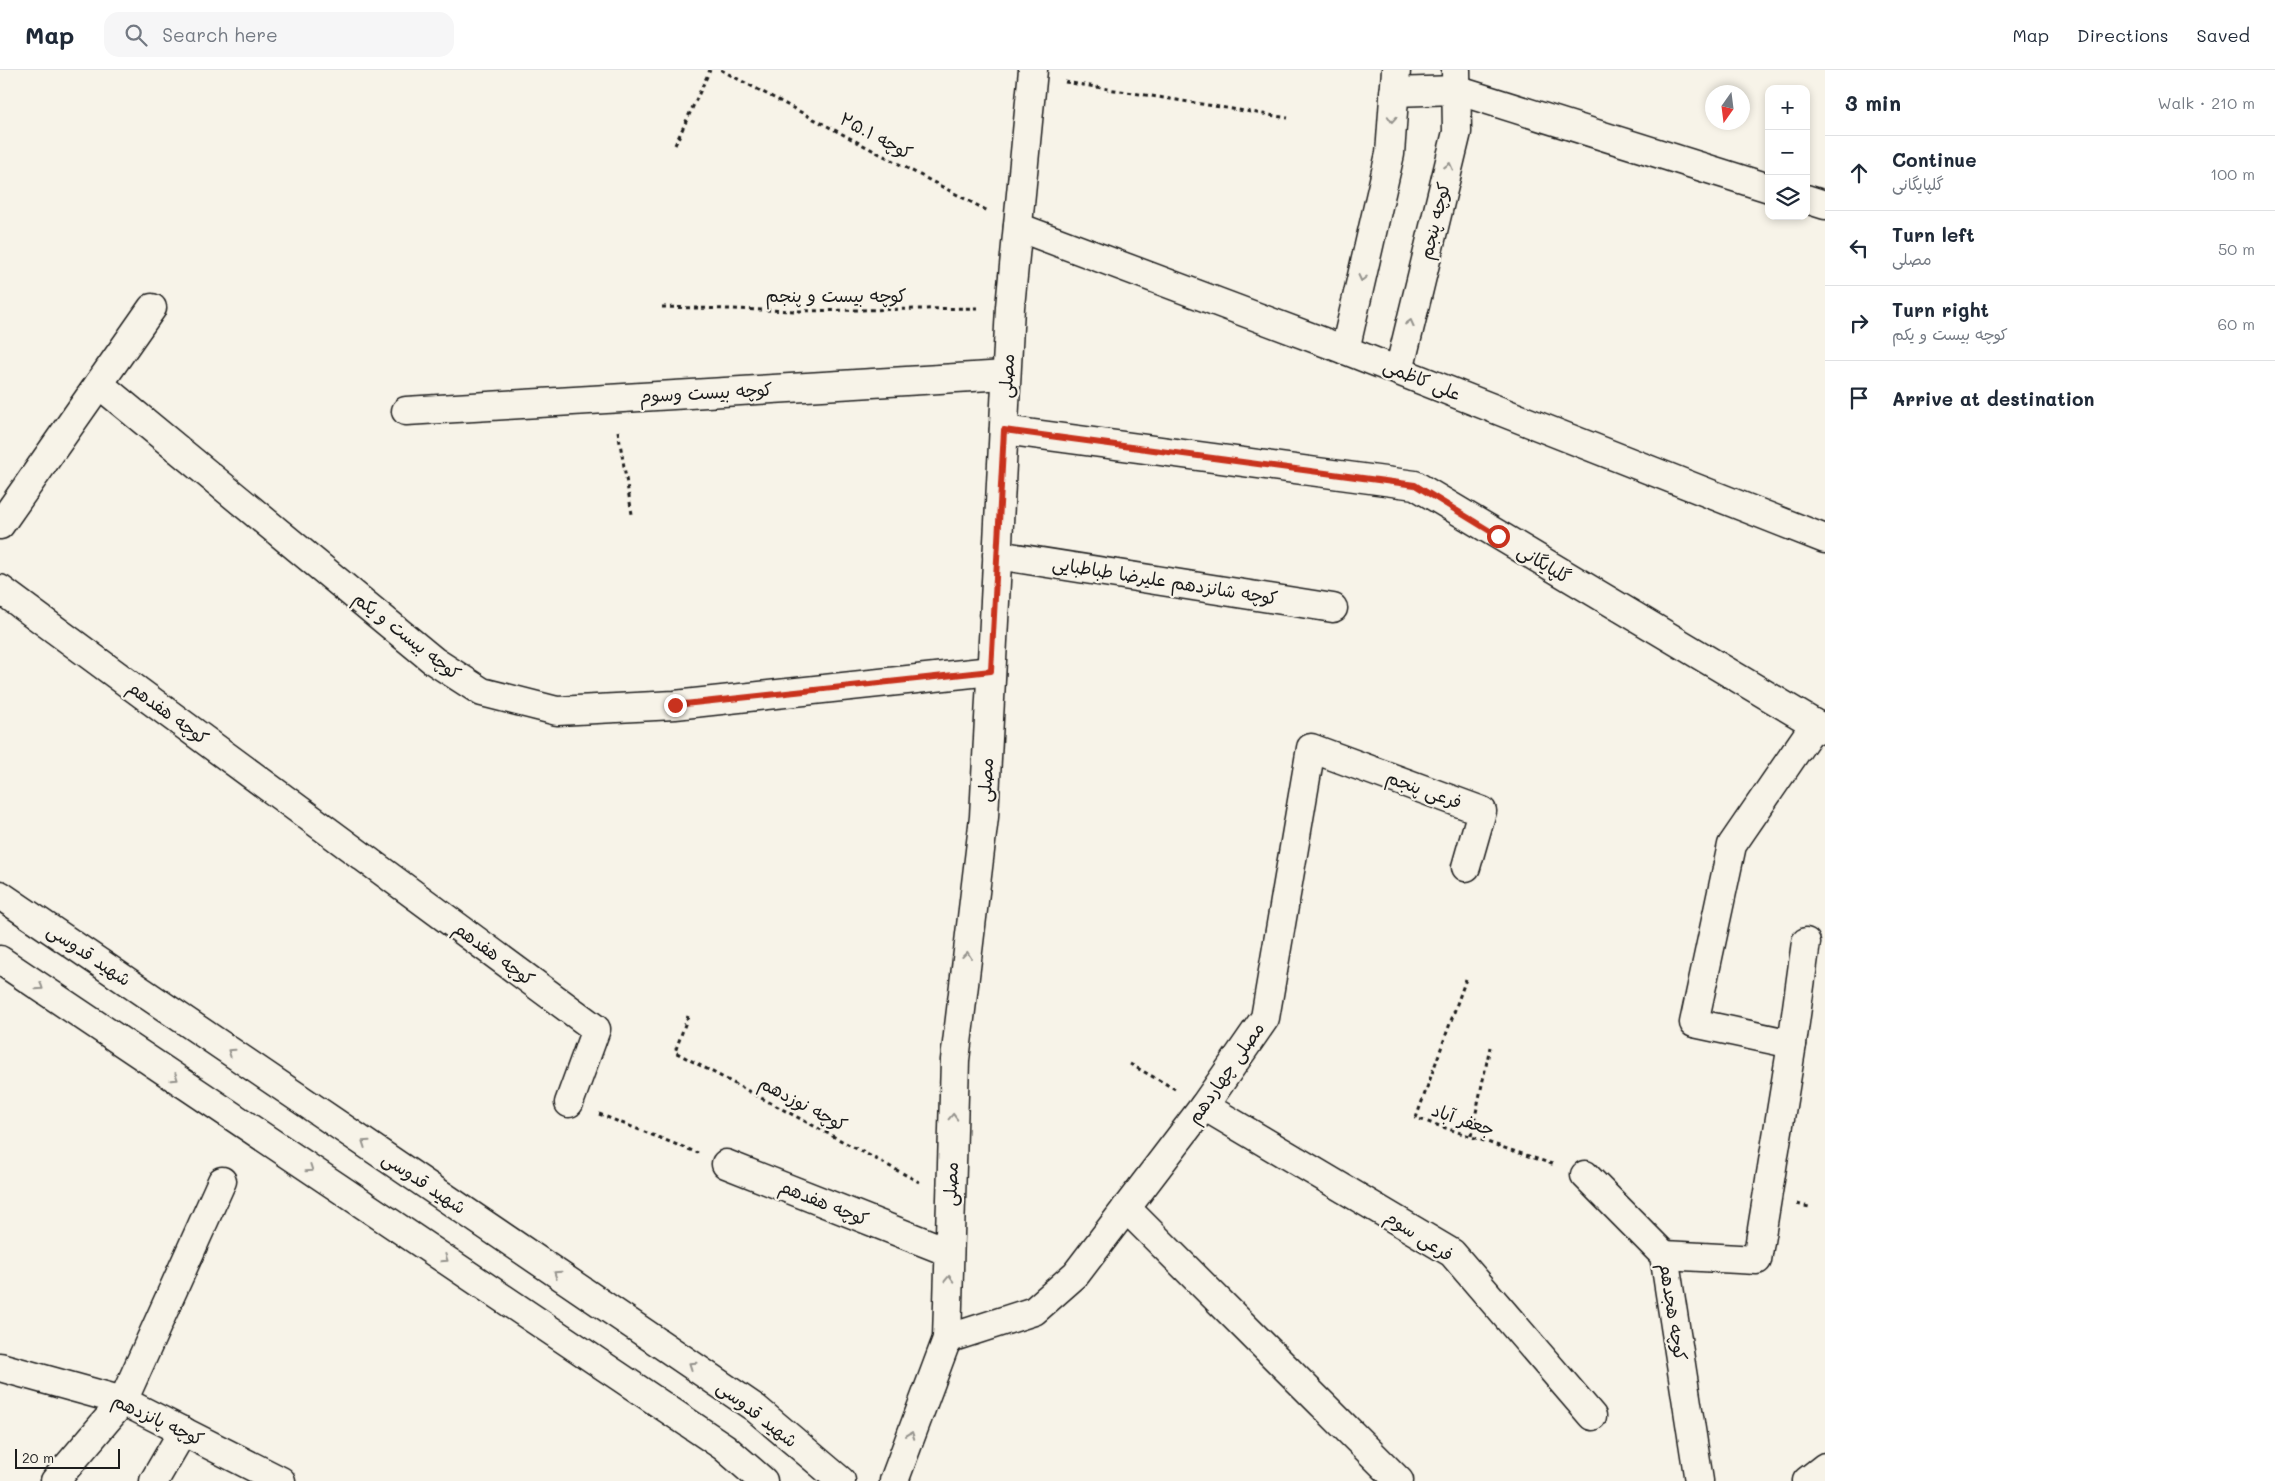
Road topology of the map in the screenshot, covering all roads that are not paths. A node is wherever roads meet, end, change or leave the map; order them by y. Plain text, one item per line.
1 (1032, 73) edge
2 (1456, 80) edge
3 (1395, 81) edge
4 (1765, 187) edge
5 (1810, 200) edge
6 (1825, 205) edge
7 (1018, 227) junction
8 (152, 308) dead end
9 (1345, 350) junction
10 (1399, 371) junction
11 (1006, 375) junction
12 (99, 384) junction
13 (406, 411) dead end
14 (1004, 430) junction
15 (0, 525) edge
16 (1825, 539) edge
17 (997, 555) junction
18 (0, 588) edge
19 (1333, 608) dead end
20 (991, 671) junction
21 (1820, 727) edge
22 (1311, 748) joint
23 (1466, 868) dead end
24 (0, 895) edge
25 (1806, 942) dead end
26 (0, 960) edge
27 (1792, 1044) junction
28 (569, 1103) road end
29 (1204, 1106) junction
30 (726, 1164) road end
31 (1585, 1175) road end
32 (222, 1181) dead end
33 (1126, 1208) junction
34 (949, 1252) junction
35 (1664, 1255) junction
36 (947, 1339) junction
37 (0, 1367) edge
38 (123, 1401) junction
39 (1592, 1416) dead end
40 (182, 1430) junction
41 (1825, 1467) edge
42 (55, 1481) edge
43 (154, 1481) edge
44 (280, 1481) edge
45 (763, 1481) edge
46 (841, 1481) edge
47 (894, 1481) edge
48 (1400, 1481) edge
49 (1698, 1481) edge
50 (1807, 1481) edge

1 - 7 street, مصلی
2 - 3 street
2 - 4 street
10 -> 2 street, کوچه پنجم
3 -> 9 street
5 - 6 street
7 - 9 street, علی کاظمی
7 - 11 street, مصلی
8 - 12 street
9 - 10 street, علی کاظمی
10 - 16 street, علی کاظمی
11 - 13 street, کوچه بیست وسوم
11 - 14 street, مصلی
12 - 15 street
12 - 20 street, کوچه بیست و یکم
14 - 17 street, مصلی
14 - 21 street, گلپایگانی
17 - 19 street, کوچه شانزدهم علیرضا طباطبایی
17 - 20 street, مصلی
18 - 28 street, کوچه هفدهم
34 -> 20 street, مصلی
21 - 27 street
22 - 23 street, فرعی پنجم
22 - 29 street, مصلی چهاردهم
46 -> 24 street, شهید قدوسی
25 - 27 street
26 -> 45 street
27 - 35 street
29 - 33 street, مصلی چهاردهم
29 - 39 street, فرعی سوم
30 - 34 street, کوچه هفدهم
31 - 35 street, کوچه هجدهم
32 - 38 street
33 - 36 street, مصلی چهاردهم
33 - 48 street
36 -> 34 street, مصلی
35 - 49 street, کوچه هجدهم
47 -> 36 street, مصلی
37 - 38 street, کوچه پانزدهم
38 - 40 street, کوچه پانزدهم
38 - 42 street
40 - 43 street
40 - 44 street, کوچه پانزدهم
41 - 50 street

